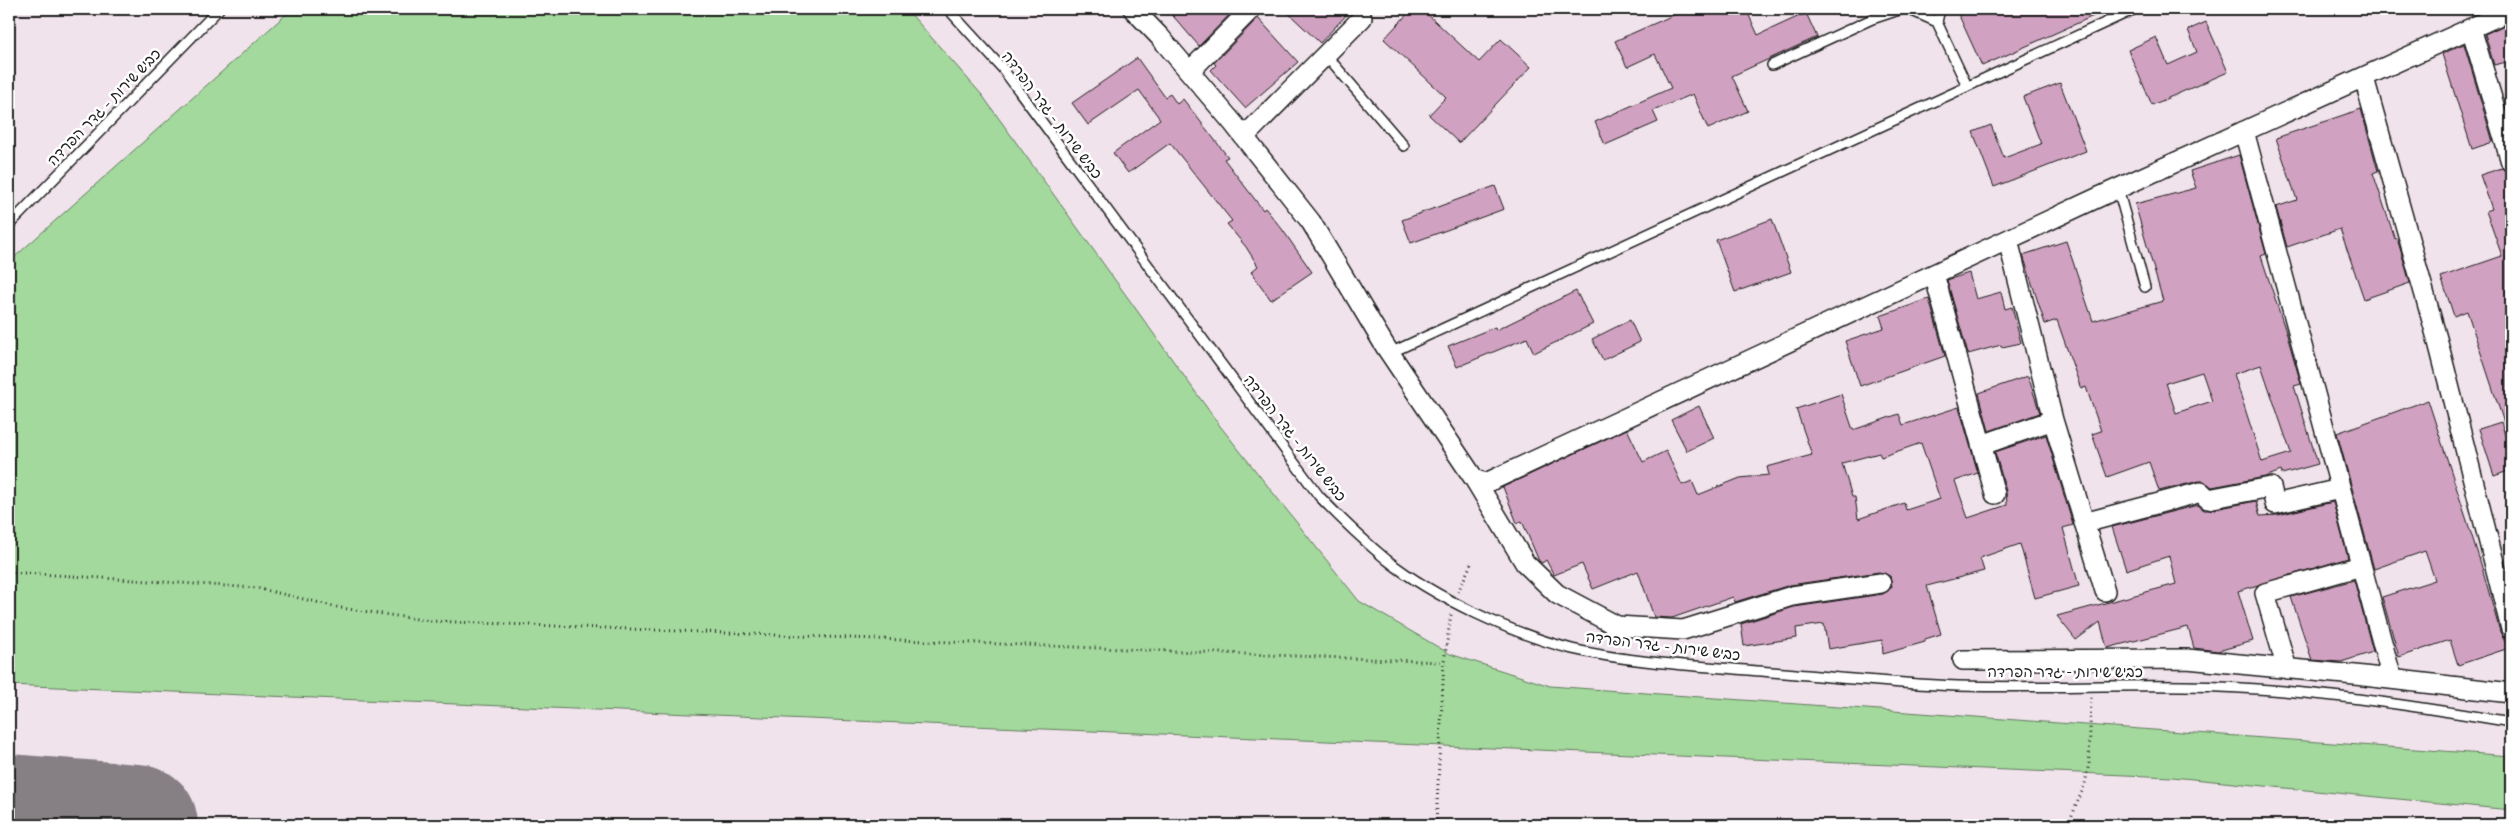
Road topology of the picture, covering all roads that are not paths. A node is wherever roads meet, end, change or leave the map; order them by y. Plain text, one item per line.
1 (219, 9) edge
2 (948, 9) edge
3 (1133, 9) edge
4 (1251, 9) edge
5 (1902, 9) edge
6 (1911, 9) edge
7 (1940, 9) edge
8 (2135, 9) edge
9 (2511, 10) edge
10 (1362, 18) dead end
11 (1937, 22) junction
12 (2471, 28) junction
13 (1326, 55) junction
14 (1772, 65) dead end
15 (1190, 72) junction
16 (2364, 78) junction
17 (1967, 86) junction
18 (2244, 131) junction
19 (1244, 137) junction
20 (1404, 146) dead end
21 (2511, 162) edge
22 (2118, 190) junction
23 (9, 224) edge
24 (2008, 240) junction
25 (1934, 274) junction
26 (2145, 287) dead end
27 (1390, 353) junction
28 (2053, 420) junction
29 (1982, 445) junction
30 (1475, 480) junction
31 (2340, 488) junction
32 (1995, 494) dead end
33 (2084, 523) junction
34 (2361, 566) junction
35 (1881, 584) dead end
36 (2105, 591) dead end
37 (2511, 628) edge
38 (1964, 660) dead end
39 (2287, 669) junction
40 (2392, 679) junction
41 (2511, 693) edge
42 (2511, 722) edge

1 - 23 lane, כביש שירות - גדר הפרדה
2 - 42 lane, כביש שירות - גדר הפרדה
3 - 15 street
4 - 15 street
5 - 14 lane
6 - 11 lane
7 - 11 lane
8 - 17 lane
9 - 12 street
10 - 13 street
11 - 17 lane
12 - 16 street
12 - 21 street
13 - 19 street
13 - 20 lane
15 - 19 street
16 - 18 street
16 - 37 street
17 - 27 lane
18 - 22 street
18 - 31 street
19 - 27 street
22 - 24 street
22 - 26 lane
24 - 25 street
24 - 28 street
25 - 29 street
25 - 30 street
27 - 30 street
28 - 29 street
28 - 33 street
29 - 32 street
30 - 35 street
31 - 33 street
31 - 34 street
33 - 36 street
34 - 39 street
34 - 40 street
38 - 39 street
39 - 40 street
40 - 41 street

